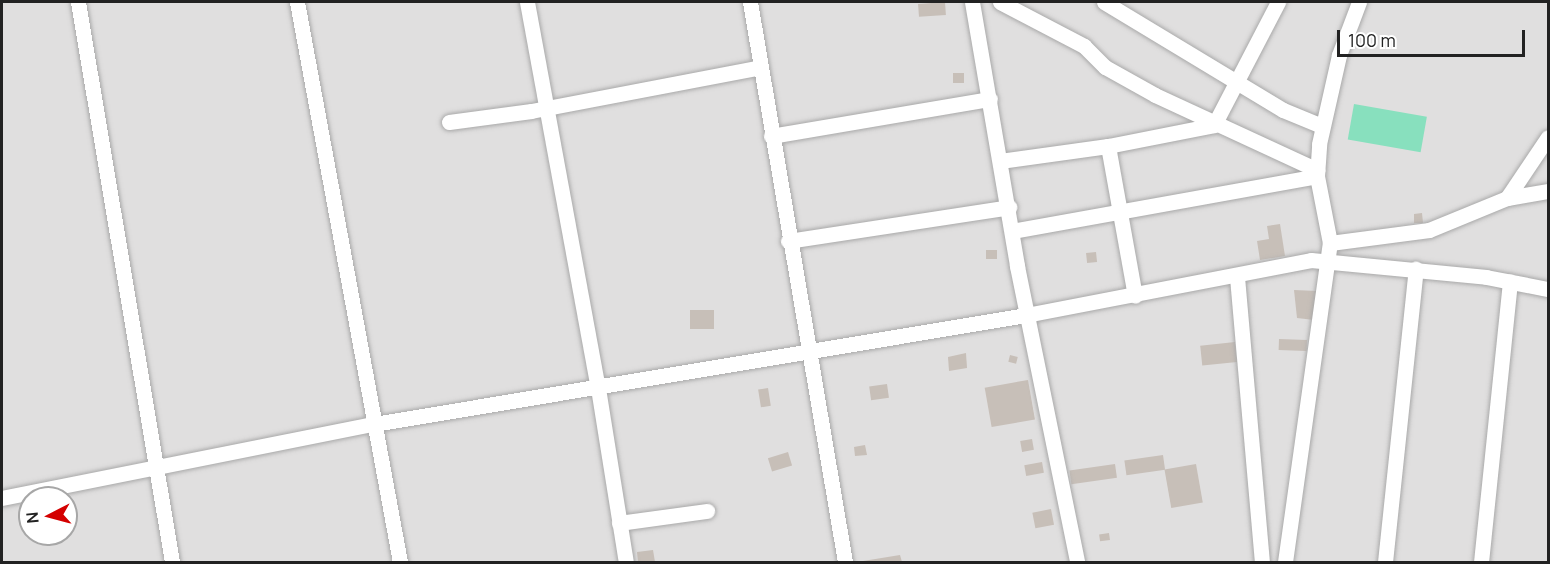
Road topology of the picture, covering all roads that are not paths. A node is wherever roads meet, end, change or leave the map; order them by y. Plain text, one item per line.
1 (78, 2) edge
2 (297, 2) edge
3 (527, 2) edge
4 (750, 2) edge
5 (972, 2) edge
6 (1000, 2) edge
7 (1104, 2) edge
8 (1278, 2) edge
9 (1359, 2) edge
10 (761, 67) junction
11 (1234, 81) junction
12 (990, 99) junction
13 (547, 107) junction
14 (449, 122) dead end
15 (1214, 125) junction
16 (1322, 126) junction
17 (771, 136) junction
18 (1548, 137) edge
19 (1108, 146) junction
20 (1000, 161) junction
21 (1317, 173) junction
22 (1548, 191) edge
23 (1507, 198) junction
24 (1009, 207) junction
25 (1121, 211) junction
26 (1012, 231) junction
27 (788, 241) junction
28 (1330, 243) junction
29 (1326, 260) junction
30 (1416, 269) junction
31 (1237, 277) junction
32 (1510, 281) junction
33 (1548, 289) edge
34 (1135, 296) junction
35 (1026, 315) junction
36 (807, 351) junction
37 (598, 388) junction
38 (374, 424) junction
39 (155, 468) junction
40 (2, 498) edge
41 (707, 511) dead end
42 (619, 523) junction
43 (172, 562) edge
44 (400, 562) edge
45 (626, 562) edge
46 (845, 562) edge
47 (1077, 562) edge
48 (1262, 562) edge
49 (1286, 562) edge
50 (1385, 562) edge
51 (1482, 562) edge

1 - 39 street
2 - 38 street
3 - 13 street
4 - 10 street
5 - 12 street
6 - 15 street
7 - 11 street
8 - 11 street
9 - 16 street
10 - 13 street
10 - 17 street
11 - 15 street
11 - 16 street
12 - 17 street
12 - 20 street
13 - 14 street
13 - 37 street
15 - 19 street
15 - 21 street
16 - 21 street
17 - 27 street
18 - 23 street
19 - 20 street
19 - 25 street
20 - 24 street
21 - 25 street
21 - 28 street
22 - 23 street
23 - 28 street
24 - 26 street
24 - 27 street
25 - 26 street
25 - 34 street
26 - 35 street
27 - 36 street
28 - 29 street
29 - 30 street
29 - 31 street
29 - 49 street
30 - 32 street
30 - 50 street
31 - 34 street
31 - 48 street
32 - 33 street
32 - 51 street
34 - 35 street
35 - 36 street
35 - 47 street
36 - 37 street
36 - 46 street
37 - 38 street
37 - 42 street
38 - 39 street
38 - 44 street
39 - 40 street
39 - 43 street
41 - 42 street
42 - 45 street

